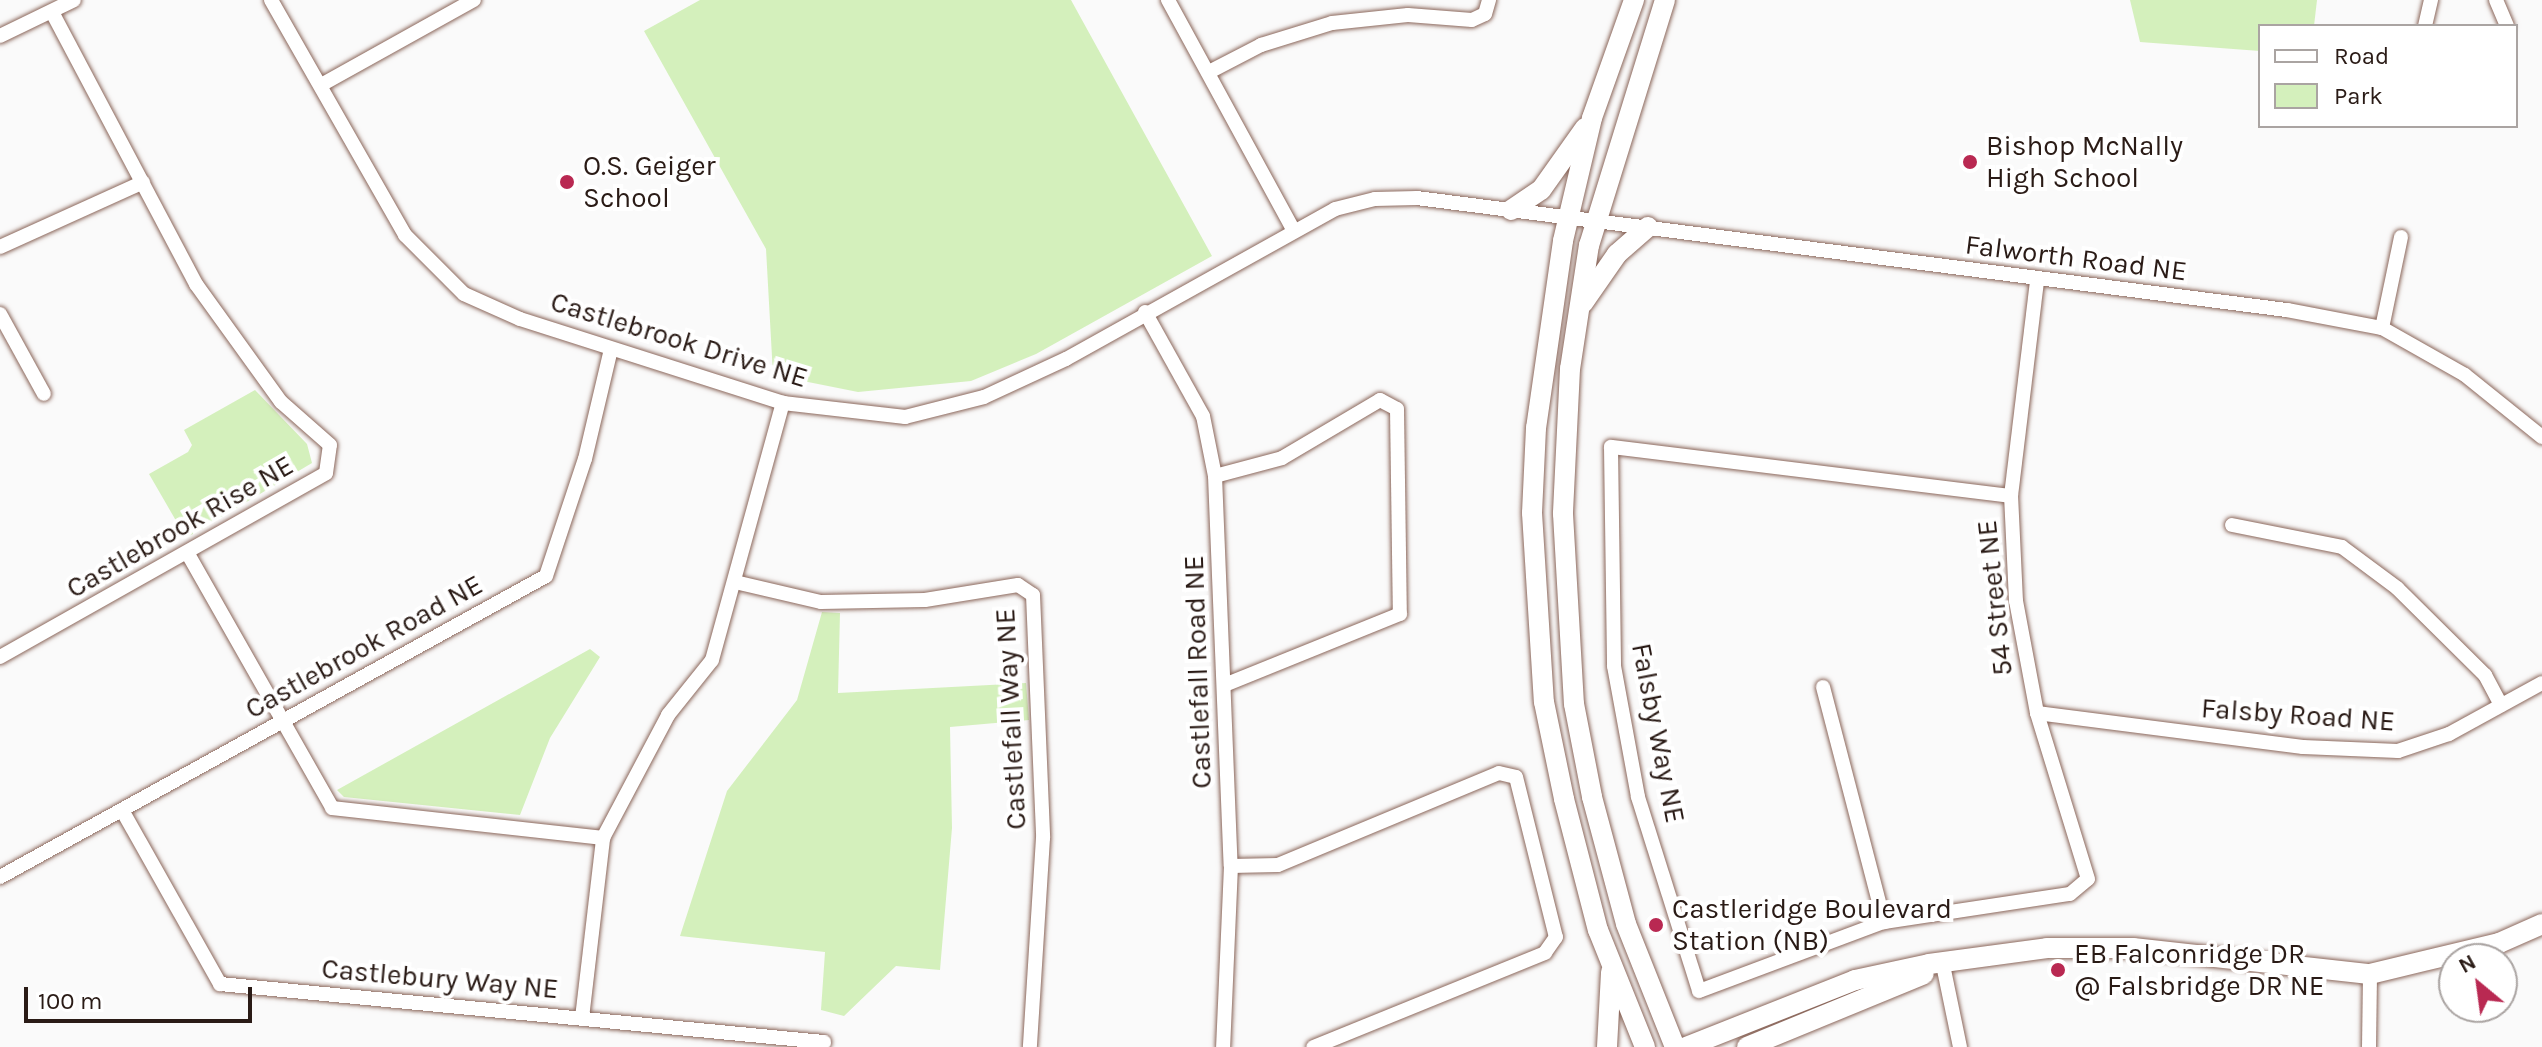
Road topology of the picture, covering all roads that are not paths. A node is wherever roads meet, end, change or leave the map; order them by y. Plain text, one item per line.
1 (74, 0) edge
2 (271, 0) edge
3 (474, 0) edge
4 (1168, 0) edge
5 (1489, 0) edge
6 (1634, 0) edge
7 (1665, 0) edge
8 (2431, 0) edge
9 (2496, 0) edge
10 (52, 12) junction
11 (2425, 24) edge
12 (2506, 24) edge
13 (0, 36) edge
14 (1209, 72) junction
15 (321, 85) junction
16 (1592, 118) junction
17 (143, 182) junction
18 (1511, 210) junction
19 (1569, 218) junction
20 (1595, 221) junction
21 (1648, 227) junction
22 (1293, 229) junction
23 (2401, 237) dead end
24 (0, 247) edge
25 (2037, 281) junction
26 (1579, 310) junction
27 (1145, 312) junction
28 (0, 314) edge
29 (2382, 328) junction
30 (611, 349) junction
31 (44, 394) dead end
32 (783, 403) junction
33 (2542, 437) edge
34 (1215, 476) junction
35 (2011, 496) junction
36 (2232, 525) dead end
37 (188, 554) junction
38 (735, 582) junction
39 (0, 657) edge
40 (2542, 683) edge
41 (1227, 684) junction
42 (1823, 687) dead end
43 (2501, 705) junction
44 (2037, 713) junction
45 (284, 720) junction
46 (122, 810) junction
47 (603, 838) junction
48 (1231, 866) junction
49 (0, 877) edge
50 (2070, 894) joint
51 (1884, 922) junction
52 (2542, 924) edge
53 (1943, 965) junction
54 (1611, 968) junction
55 (2370, 974) junction
56 (582, 1018) junction
57 (824, 1042) dead end
58 (1030, 1047) edge
59 (1223, 1047) edge
60 (1313, 1047) edge
61 (1607, 1047) edge
62 (1645, 1047) edge
63 (1675, 1047) edge
64 (1686, 1047) edge
65 (1747, 1047) edge
66 (1960, 1047) edge
67 (2369, 1047) edge

1 - 10 street
2 - 15 street, Castlebrook Drive NE
3 - 15 street
4 - 14 street
5 - 14 street
6 - 16 main road
7 - 20 main road
8 - 11 street
9 - 12 street
10 - 13 street
10 - 17 street, Castlebrook Rise NE
14 - 22 street
15 - 30 street, Castlebrook Drive NE
16 - 18 main road
16 - 19 main road
17 - 24 street
17 - 37 street, Castlebrook Rise NE
18 - 19 street, Castlebrook Drive NE
18 - 22 street, Castlebrook Drive NE
19 - 20 street, Falworth Road NE
19 - 54 main road
20 - 21 street, Falworth Road NE
20 - 26 main road
21 - 25 street, Falworth Road NE
21 - 26 main road
22 - 27 street, Castlebrook Drive NE
23 - 29 street
25 - 29 street, Falworth Road NE
25 - 35 street, 54 Street NE
26 - 63 main road
27 - 32 street, Castlebrook Drive NE
27 - 34 street, Castlefall Road NE
28 - 31 street
29 - 33 street, Falworth Road NE
30 - 32 street, Castlebrook Drive NE
30 - 45 street, Castlebrook Road NE
32 - 38 street, Castlebury Way NE
34 - 41 street, Castlefall Road NE
34 - 41 street
35 - 44 street, 54 Street NE
35 - 51 street, Falsby Way NE
36 - 43 street
37 - 39 street, Castlebrook Rise NE
37 - 45 street
38 - 47 street, Castlebury Way NE
38 - 58 street, Castlefall Way NE
40 - 43 street, Falsby Road NE
41 - 48 street, Castlefall Road NE
42 - 51 street
43 - 44 street, Falsby Road NE
44 - 50 street, 54 Street NE
45 - 46 street, Castlebrook Road NE
45 - 47 street
46 - 49 street, Castlebrook Road NE
46 - 56 street, Castlebury Way NE
47 - 56 street, Castlebury Way NE
48 - 59 street, Castlefall Road NE
48 - 60 street
50 - 51 street, Falsby Way NE
52 - 55 main road
53 - 55 main road
53 - 64 main road
53 - 65 main road
53 - 66 street
54 - 61 main road
54 - 62 main road
55 - 67 street
56 - 57 street

